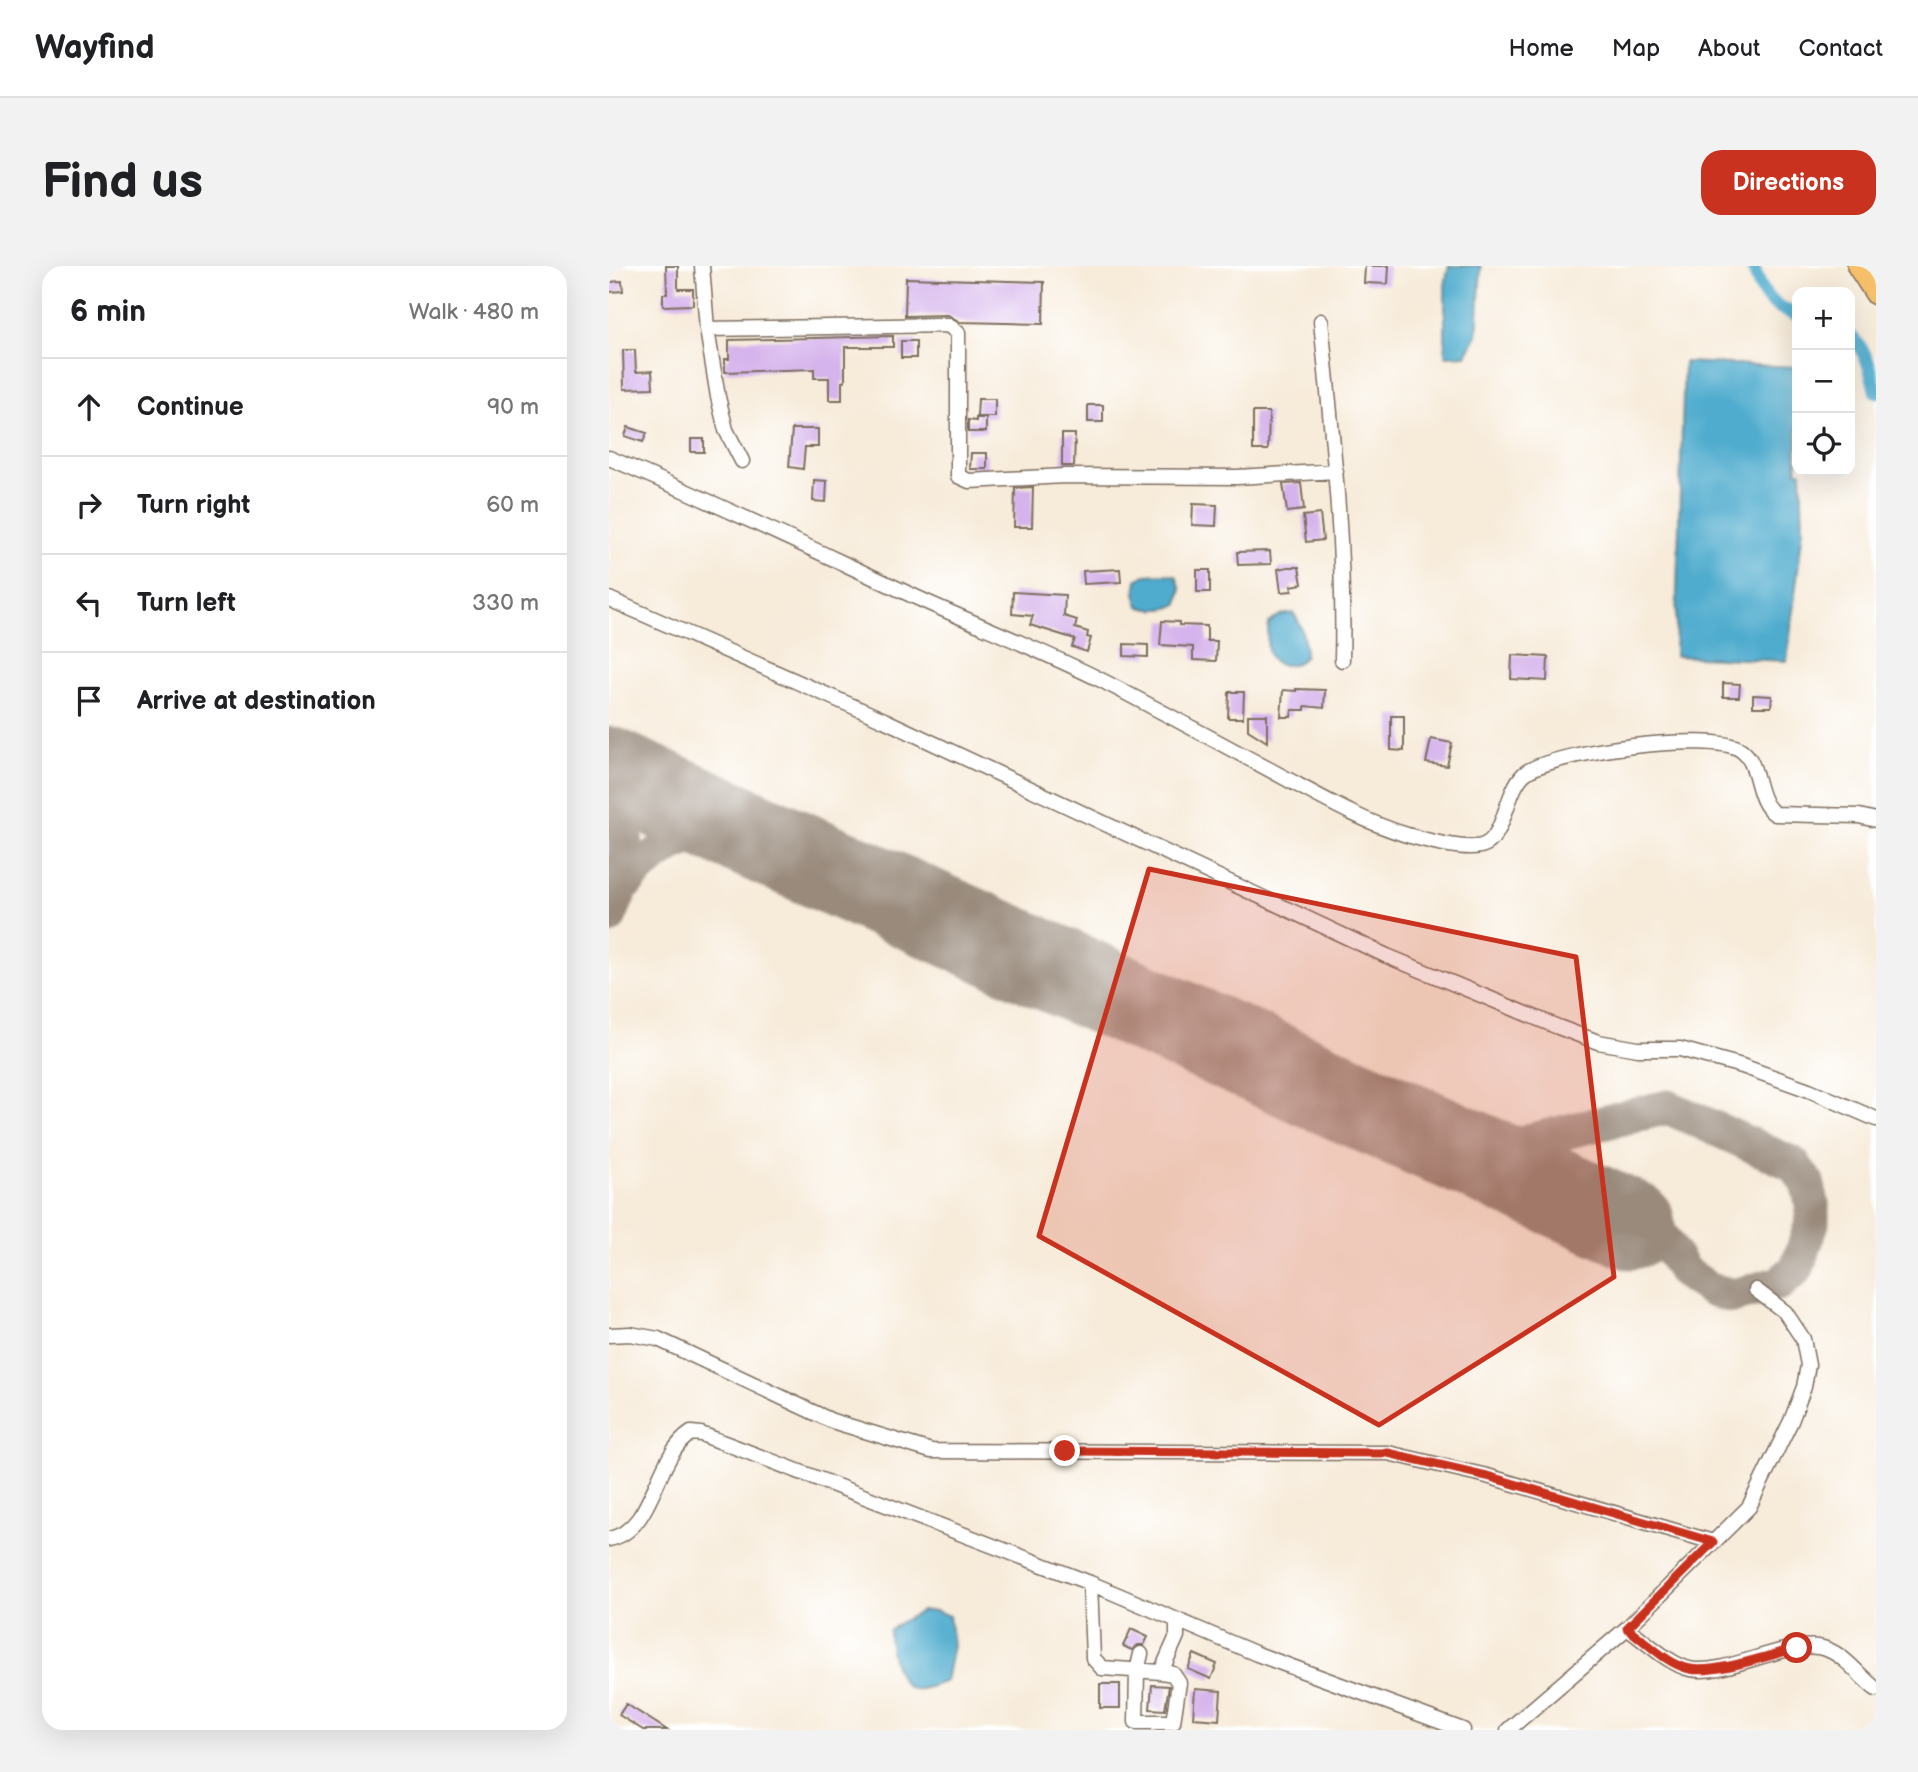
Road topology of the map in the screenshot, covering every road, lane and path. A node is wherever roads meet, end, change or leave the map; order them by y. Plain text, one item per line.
1 (702, 266) edge
2 (1858, 266) edge
3 (1876, 294) edge
4 (1321, 321) dead end
5 (707, 329) junction
6 (609, 458) edge
7 (742, 461) dead end
8 (1336, 471) junction
9 (609, 599) edge
10 (1342, 660) dead end
11 (1876, 820) edge
12 (1876, 1119) edge
13 (1756, 1290) dead end
14 (609, 1335) edge
15 (609, 1539) edge
16 (1713, 1542) junction
17 (1090, 1583) junction
18 (1177, 1620) junction
19 (1627, 1628) junction
20 (1141, 1654) dead end
21 (1137, 1671) junction
22 (1161, 1672) junction
23 (1876, 1689) edge
24 (1463, 1730) edge
25 (1508, 1730) edge

1 - 5 street
2 - 3 highway
4 - 8 street
5 - 7 street
5 - 8 street
6 - 11 street
8 - 10 street
9 - 12 street
13 - 16 street
14 - 16 street
15 - 17 street
16 - 19 street
17 - 18 street
17 - 21 street
18 - 22 street
18 - 24 street
19 - 23 street
19 - 25 street
20 - 21 street
21 - 22 street
21 - 22 street

